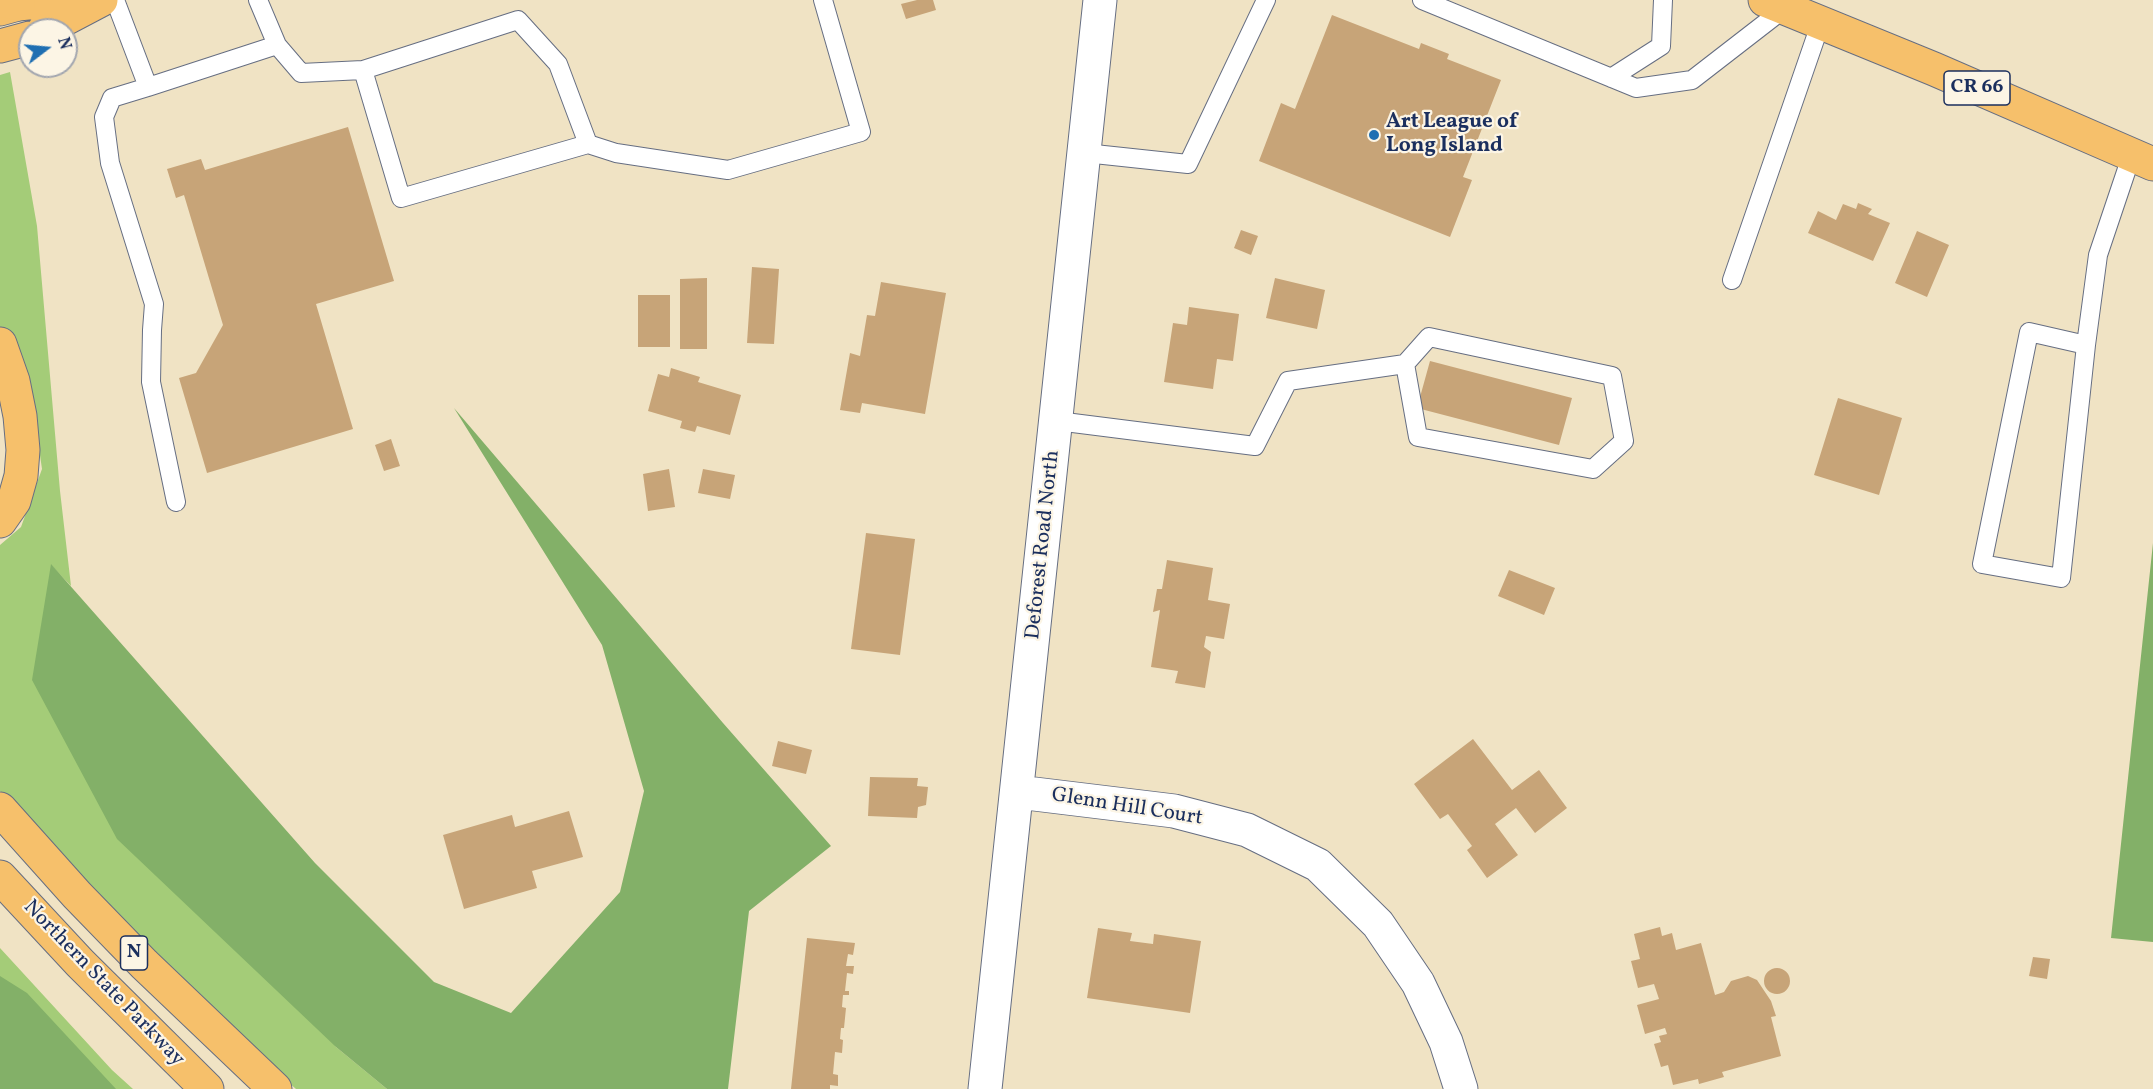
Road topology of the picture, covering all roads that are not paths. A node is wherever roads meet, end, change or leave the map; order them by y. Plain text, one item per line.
1 (57, 0) edge
2 (101, 0) edge
3 (115, 0) edge
4 (258, 0) edge
5 (824, 0) edge
6 (1100, 0) edge
7 (1266, 0) edge
8 (1422, 0) edge
9 (1664, 0) edge
10 (6, 4) edge
11 (1775, 4) edge
12 (67, 18) edge
13 (1821, 22) junction
14 (18, 41) edge
15 (277, 45) junction
16 (0, 46) edge
17 (363, 70) junction
18 (1611, 78) junction
19 (148, 87) junction
20 (588, 144) junction
21 (1085, 153) junction
22 (2143, 159) edge
23 (1732, 280) dead end
24 (0, 344) edge
25 (2086, 345) junction
26 (1405, 364) junction
27 (1057, 422) junction
28 (176, 502) dead end
29 (0, 520) edge
30 (1018, 792) junction
31 (0, 809) edge
32 (0, 877) edge
33 (207, 1089) edge
34 (275, 1089) edge
35 (985, 1089) edge
36 (1461, 1089) edge

1 - 10 main road
2 - 12 main road
3 - 19 lane
4 - 15 lane
5 - 20 lane
6 - 21 street, Deforest Road North
7 - 21 lane
8 - 18 lane
9 - 18 lane
11 - 13 main road, CR 66
11 - 18 lane
13 - 22 main road, CR 66
13 - 23 lane
14 - 16 main road
15 - 17 lane
15 - 19 lane
17 - 20 lane
17 - 20 lane
19 - 28 lane
21 - 27 street, Deforest Road North
22 - 25 lane
24 - 29 main road
25 - 25 lane
26 - 26 lane
26 - 27 lane
27 - 30 street, Deforest Road North
30 - 35 street, Deforest Road North
30 - 36 street, Glenn Hill Court
31 - 34 main road, Northern State Parkway / N
32 - 33 main road, Northern State Parkway / N

